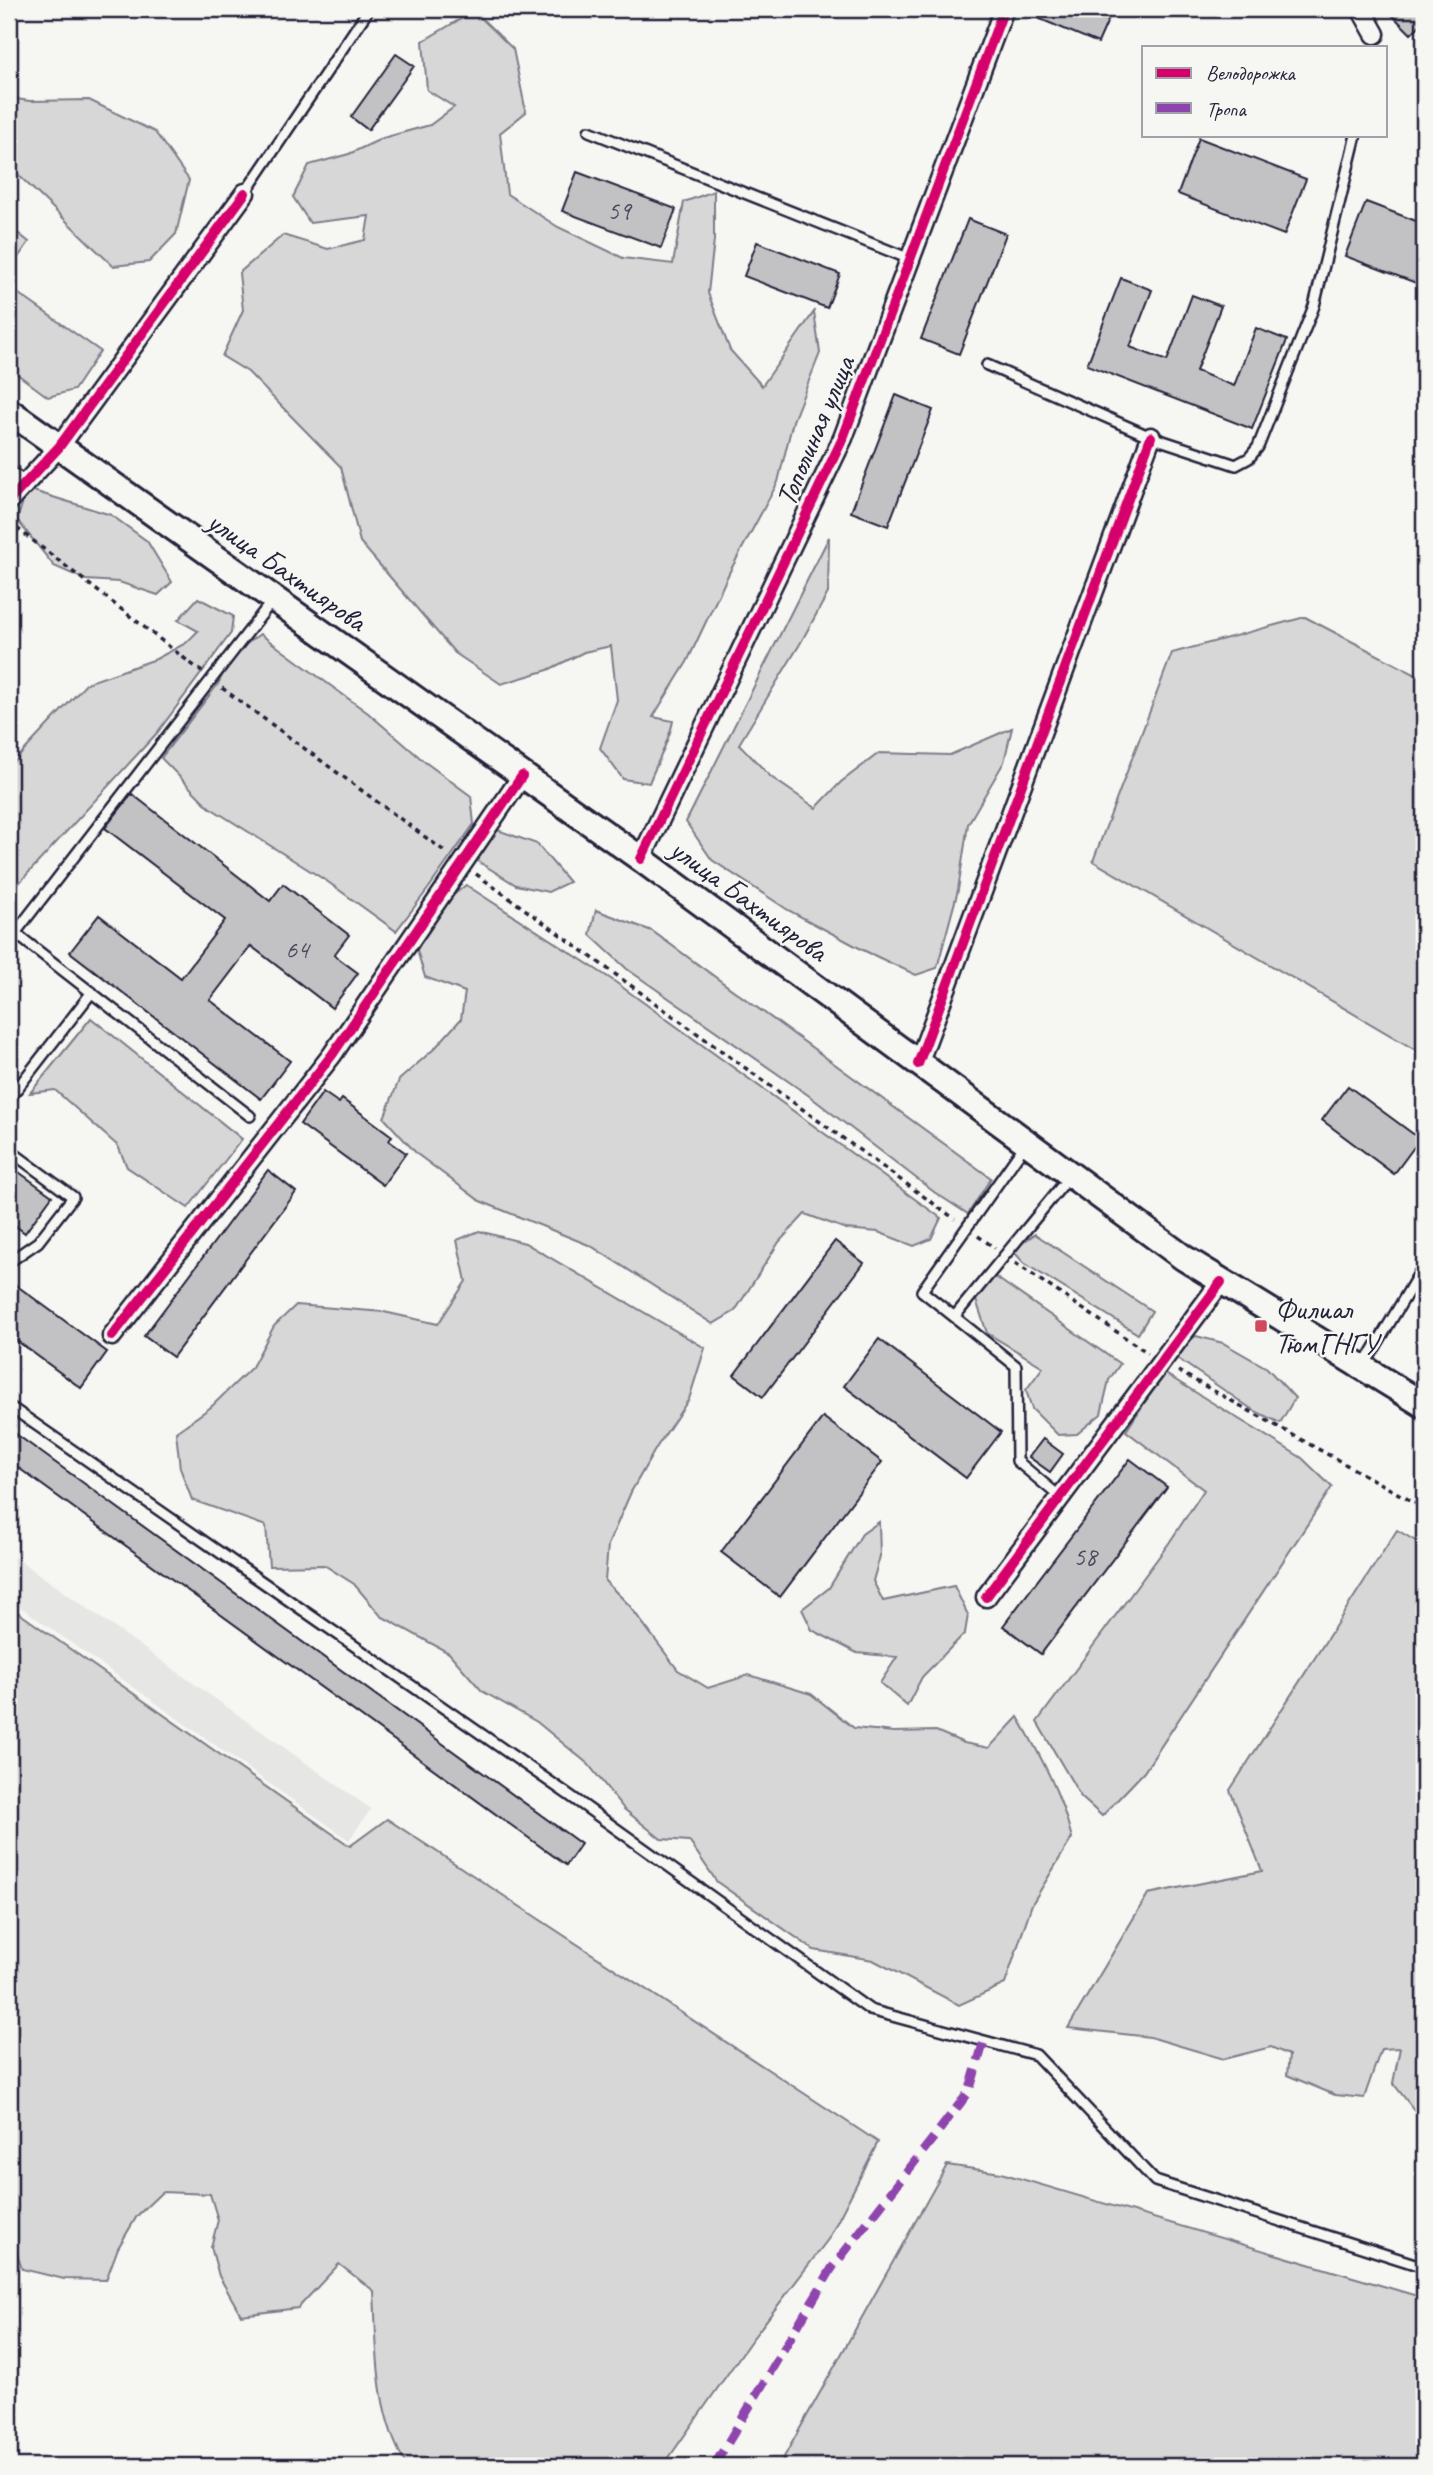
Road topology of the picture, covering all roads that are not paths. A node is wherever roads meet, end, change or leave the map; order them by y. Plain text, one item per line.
1 (369, 9) edge
2 (1004, 9) edge
3 (1361, 9) edge
4 (1374, 40) edge
5 (589, 131) dead end
6 (1356, 136) edge
7 (245, 193) joint
8 (910, 260) junction
9 (987, 365) dead end
10 (9, 411) edge
11 (1151, 437) junction
12 (59, 447) junction
13 (16, 481) edge
14 (9, 501) edge
15 (273, 600) junction
16 (522, 776) junction
17 (641, 859) junction
18 (11, 935) edge
19 (92, 992) junction
20 (918, 1064) junction
21 (9, 1099) edge
22 (250, 1116) dead end
23 (1027, 1143) junction
24 (9, 1150) edge
25 (1070, 1176) junction
26 (9, 1262) edge
27 (1424, 1265) edge
28 (1221, 1282) junction
29 (954, 1316) junction
30 (112, 1336) dead end
31 (1363, 1369) junction
32 (1424, 1405) edge
33 (9, 1406) edge
34 (1060, 1497) junction
35 (986, 1597) dead end
36 (1424, 2267) edge

1 - 7 lane
2 - 8 street, Тополиная улица
3 - 4 street
5 - 8 lane
6 - 11 lane
7 - 12 street
8 - 17 street, Тополиная улица
9 - 11 lane
10 - 12 main road, улица Бахтиярова
11 - 20 street
12 - 13 street
12 - 15 main road, улица Бахтиярова
13 - 14 street
15 - 16 main road, улица Бахтиярова
15 - 18 lane
16 - 17 main road, улица Бахтиярова
16 - 30 street
17 - 20 main road, улица Бахтиярова
18 - 19 lane
19 - 21 lane
19 - 22 lane
20 - 23 main road, улица Бахтиярова
23 - 25 main road, улица Бахтиярова
23 - 29 lane
24 - 26 lane
25 - 28 main road, улица Бахтиярова
25 - 29 lane
27 - 31 lane
28 - 31 main road, улица Бахтиярова
28 - 34 street
29 - 34 lane
31 - 32 main road, улица Бахтиярова
33 - 36 lane
34 - 35 street

